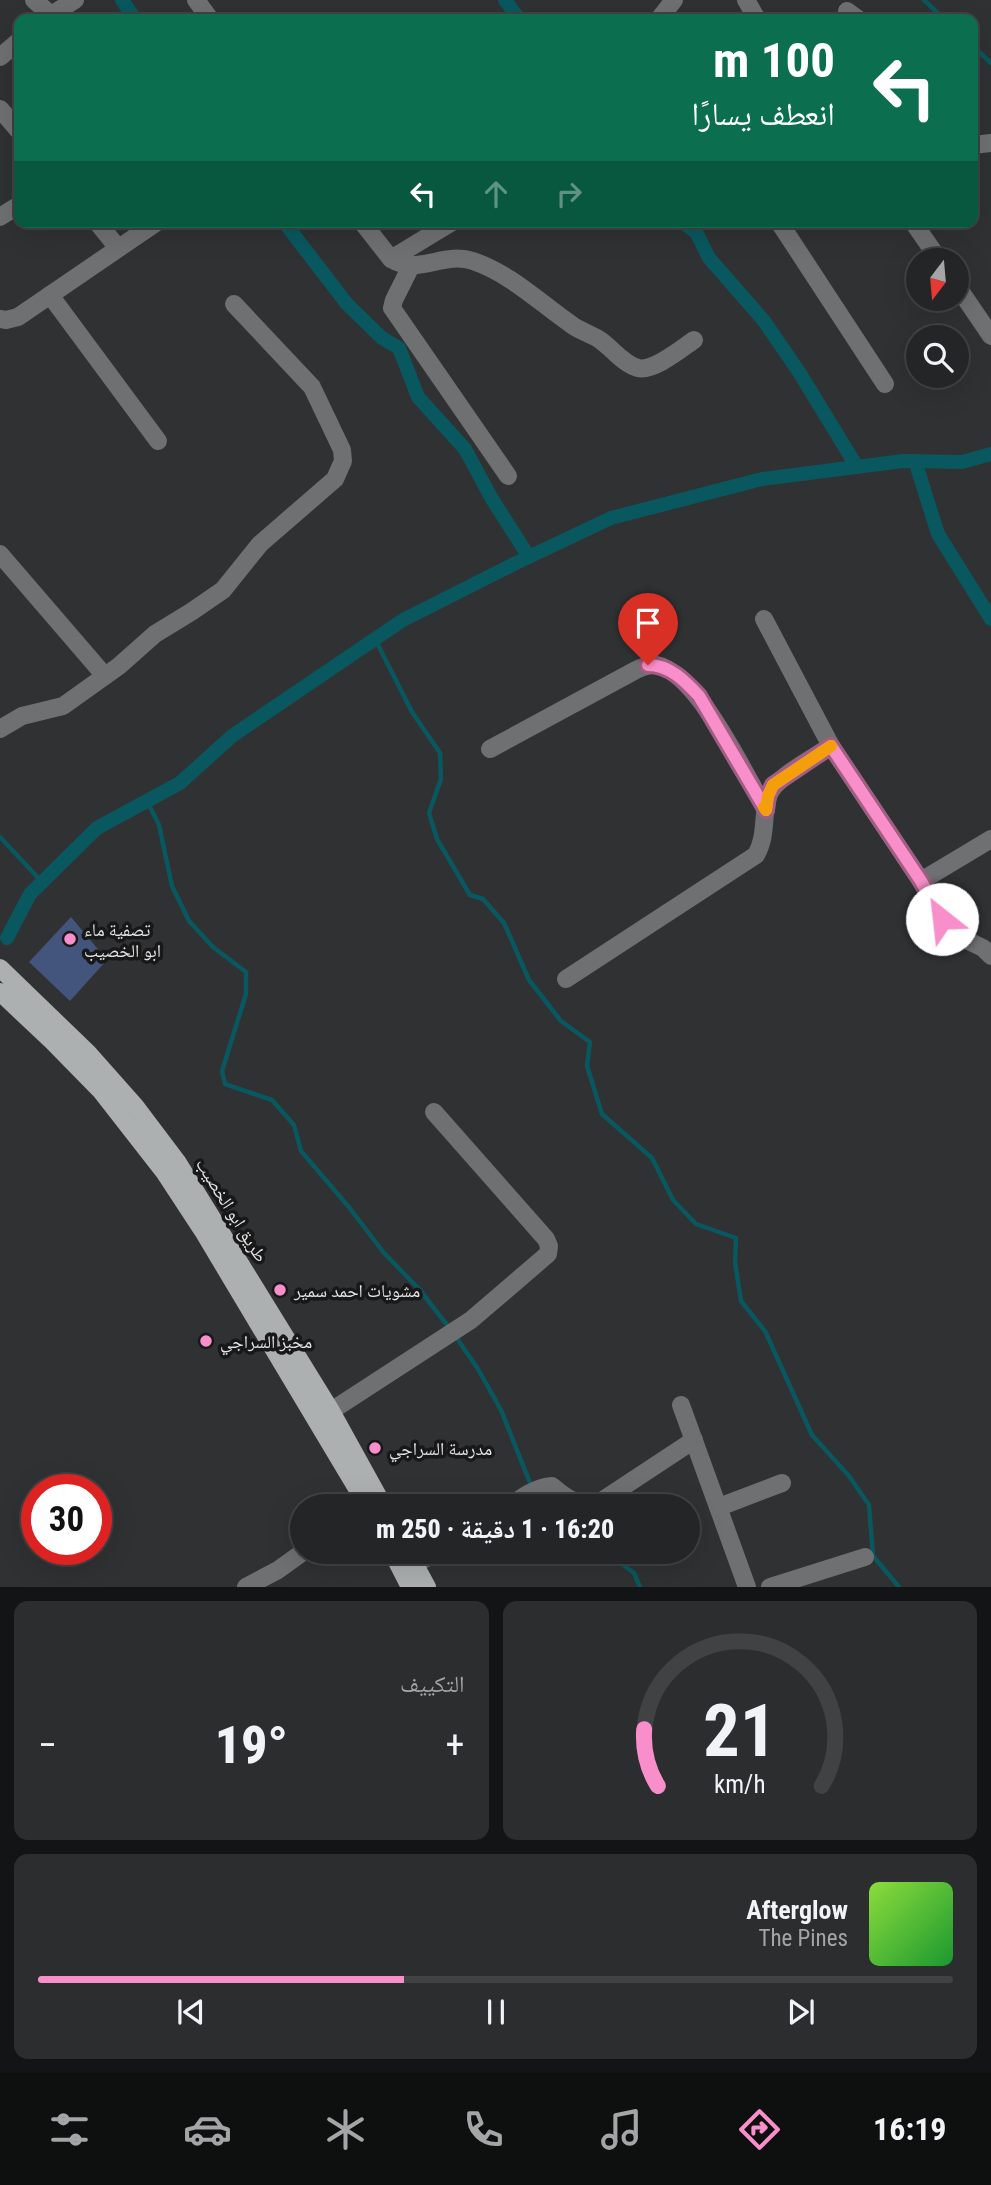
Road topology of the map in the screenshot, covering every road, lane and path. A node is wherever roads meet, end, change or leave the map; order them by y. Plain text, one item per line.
1 (34, 0) edge
2 (75, 0) edge
3 (674, 0) edge
4 (46, 14) edge
5 (53, 14) edge
6 (663, 14) edge
7 (14, 45) edge
8 (0, 57) edge
9 (0, 109) edge
10 (14, 125) edge
11 (102, 228) edge
12 (148, 228) edge
13 (367, 228) edge
14 (442, 228) edge
15 (783, 228) edge
16 (916, 228) edge
17 (118, 248) junction
18 (931, 248) edge
19 (391, 259) junction
20 (411, 266) junction
21 (50, 295) junction
22 (234, 304) dead end
23 (970, 305) edge
24 (0, 318) edge
25 (991, 336) edge
26 (694, 340) dead end
27 (886, 384) dead end
28 (158, 441) dead end
29 (508, 476) dead end
30 (0, 554) edge
31 (764, 619) dead end
32 (105, 676) junction
33 (0, 729) edge
34 (831, 746) junction
35 (490, 749) dead end
36 (766, 810) junction
37 (991, 839) edge
38 (921, 881) junction
39 (991, 956) edge
40 (0, 968) edge
41 (566, 979) dead end
42 (0, 992) edge
43 (433, 1112) dead end
44 (681, 1405) dead end
45 (331, 1410) junction
46 (694, 1440) junction
47 (782, 1483) dead end
48 (360, 1494) edge
49 (377, 1494) edge
50 (531, 1494) edge
51 (561, 1494) edge
52 (612, 1494) edge
53 (719, 1507) junction
54 (865, 1557) dead end
55 (290, 1561) edge
56 (398, 1564) edge
57 (415, 1564) edge
58 (246, 1587) edge
59 (410, 1587) edge
60 (427, 1587) edge
61 (747, 1587) edge
62 (770, 1587) edge

1 - 4 street
2 - 5 street
3 - 6 street
7 - 8 street
9 - 10 street
11 - 17 street
12 - 17 street
13 - 19 street
14 - 19 street
15 - 27 street
16 - 18 street
17 - 21 street
19 - 20 street
20 - 26 street
20 - 29 street
21 - 24 street
21 - 28 street
22 - 32 street
23 - 25 street
30 - 32 street
31 - 34 street
32 - 33 street
34 - 36 street
34 - 38 street
35 - 36 street
36 - 41 street
37 - 38 street
38 - 39 street
40 - 45 main road, طريق ابو الخصيب
42 - 48 main road, طريق ابو الخصيب
43 - 45 street
44 - 46 street
45 - 49 main road, طريق ابو الخصيب
46 - 52 street
46 - 53 street
47 - 53 street
50 - 51 street
53 - 61 street
54 - 62 street
55 - 58 street
56 - 59 main road
57 - 60 main road

